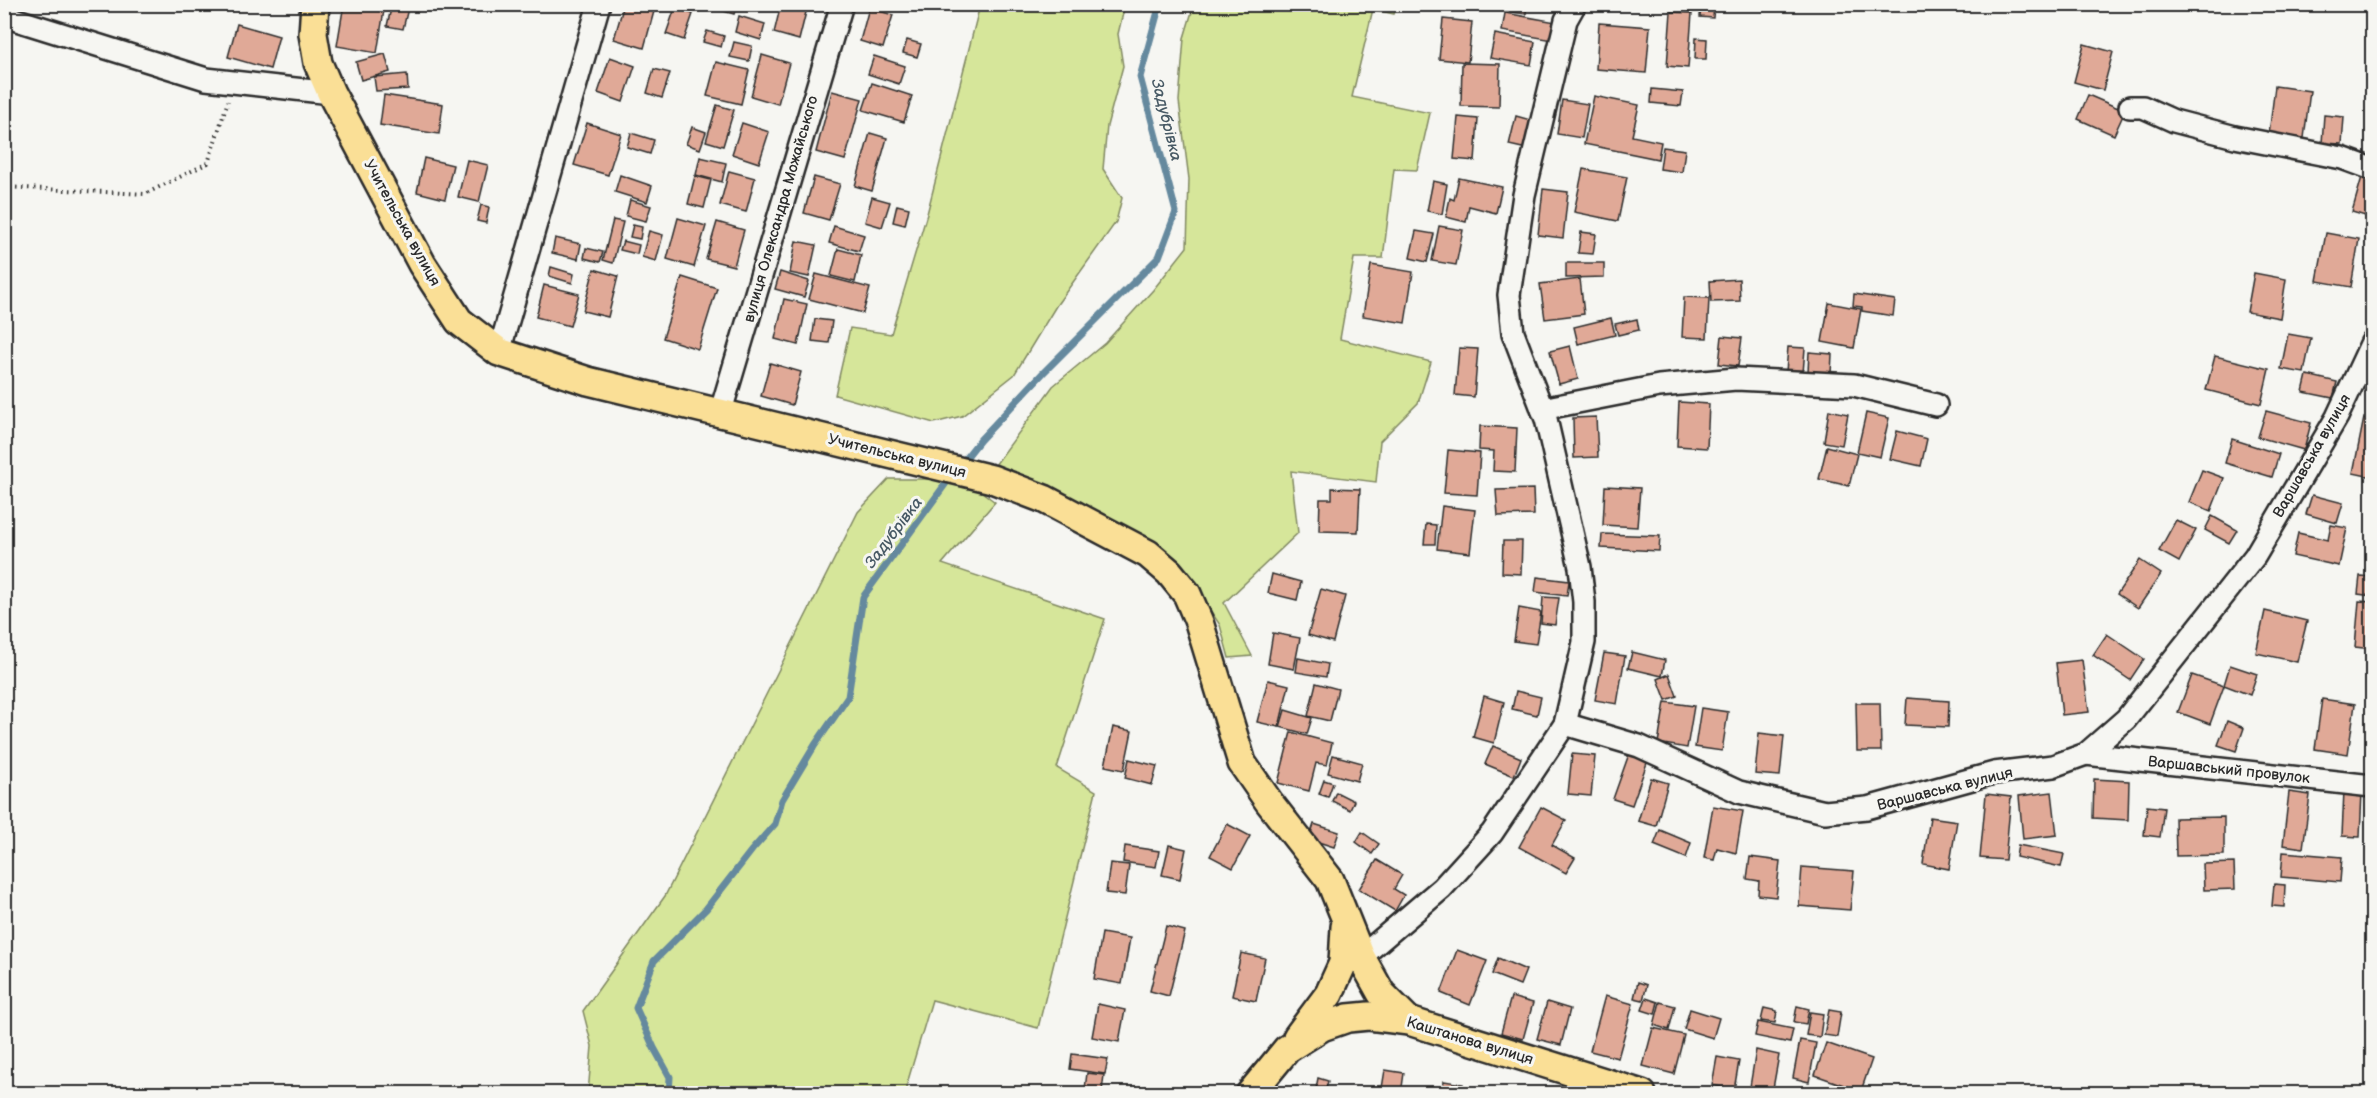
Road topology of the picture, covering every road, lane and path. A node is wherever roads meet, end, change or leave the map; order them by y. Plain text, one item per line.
1 (315, 4) edge
2 (599, 4) edge
3 (842, 4) edge
4 (1575, 4) edge
5 (4, 16) edge
6 (234, 84) junction
7 (331, 93) junction
8 (2130, 106) dead end
9 (2373, 169) edge
10 (4, 186) edge
11 (2373, 342) edge
12 (499, 352) junction
13 (1936, 405) dead end
14 (1542, 409) junction
15 (720, 414) junction
16 (1565, 724) junction
17 (2086, 754) junction
18 (2373, 786) edge
19 (1346, 920) junction
20 (1360, 957) junction
21 (1409, 1021) junction
22 (1287, 1049) junction
23 (1250, 1094) edge
24 (1642, 1094) edge

1 - 7 main road, Учительська вулиця
2 - 12 street
3 - 15 street, вулиця Олександра Можайського
4 - 14 street
5 - 6 street
6 - 7 street
6 - 10 path
7 - 12 main road, Учительська вулиця
8 - 9 street
11 - 17 street, Варшавська вулиця
12 - 15 main road, Учительська вулиця
13 - 14 street
14 - 16 street
15 - 19 main road, Учительська вулиця
16 - 17 street, Варшавська вулиця
16 - 20 street
17 - 18 street, Варшавський провулок
19 - 20 main road, Учительська вулиця
19 - 22 main road
20 - 21 main road, Учительська вулиця
21 - 22 main road, Каштанова вулиця
21 - 24 main road, Каштанова вулиця
22 - 23 main road, Каштанова вулиця

